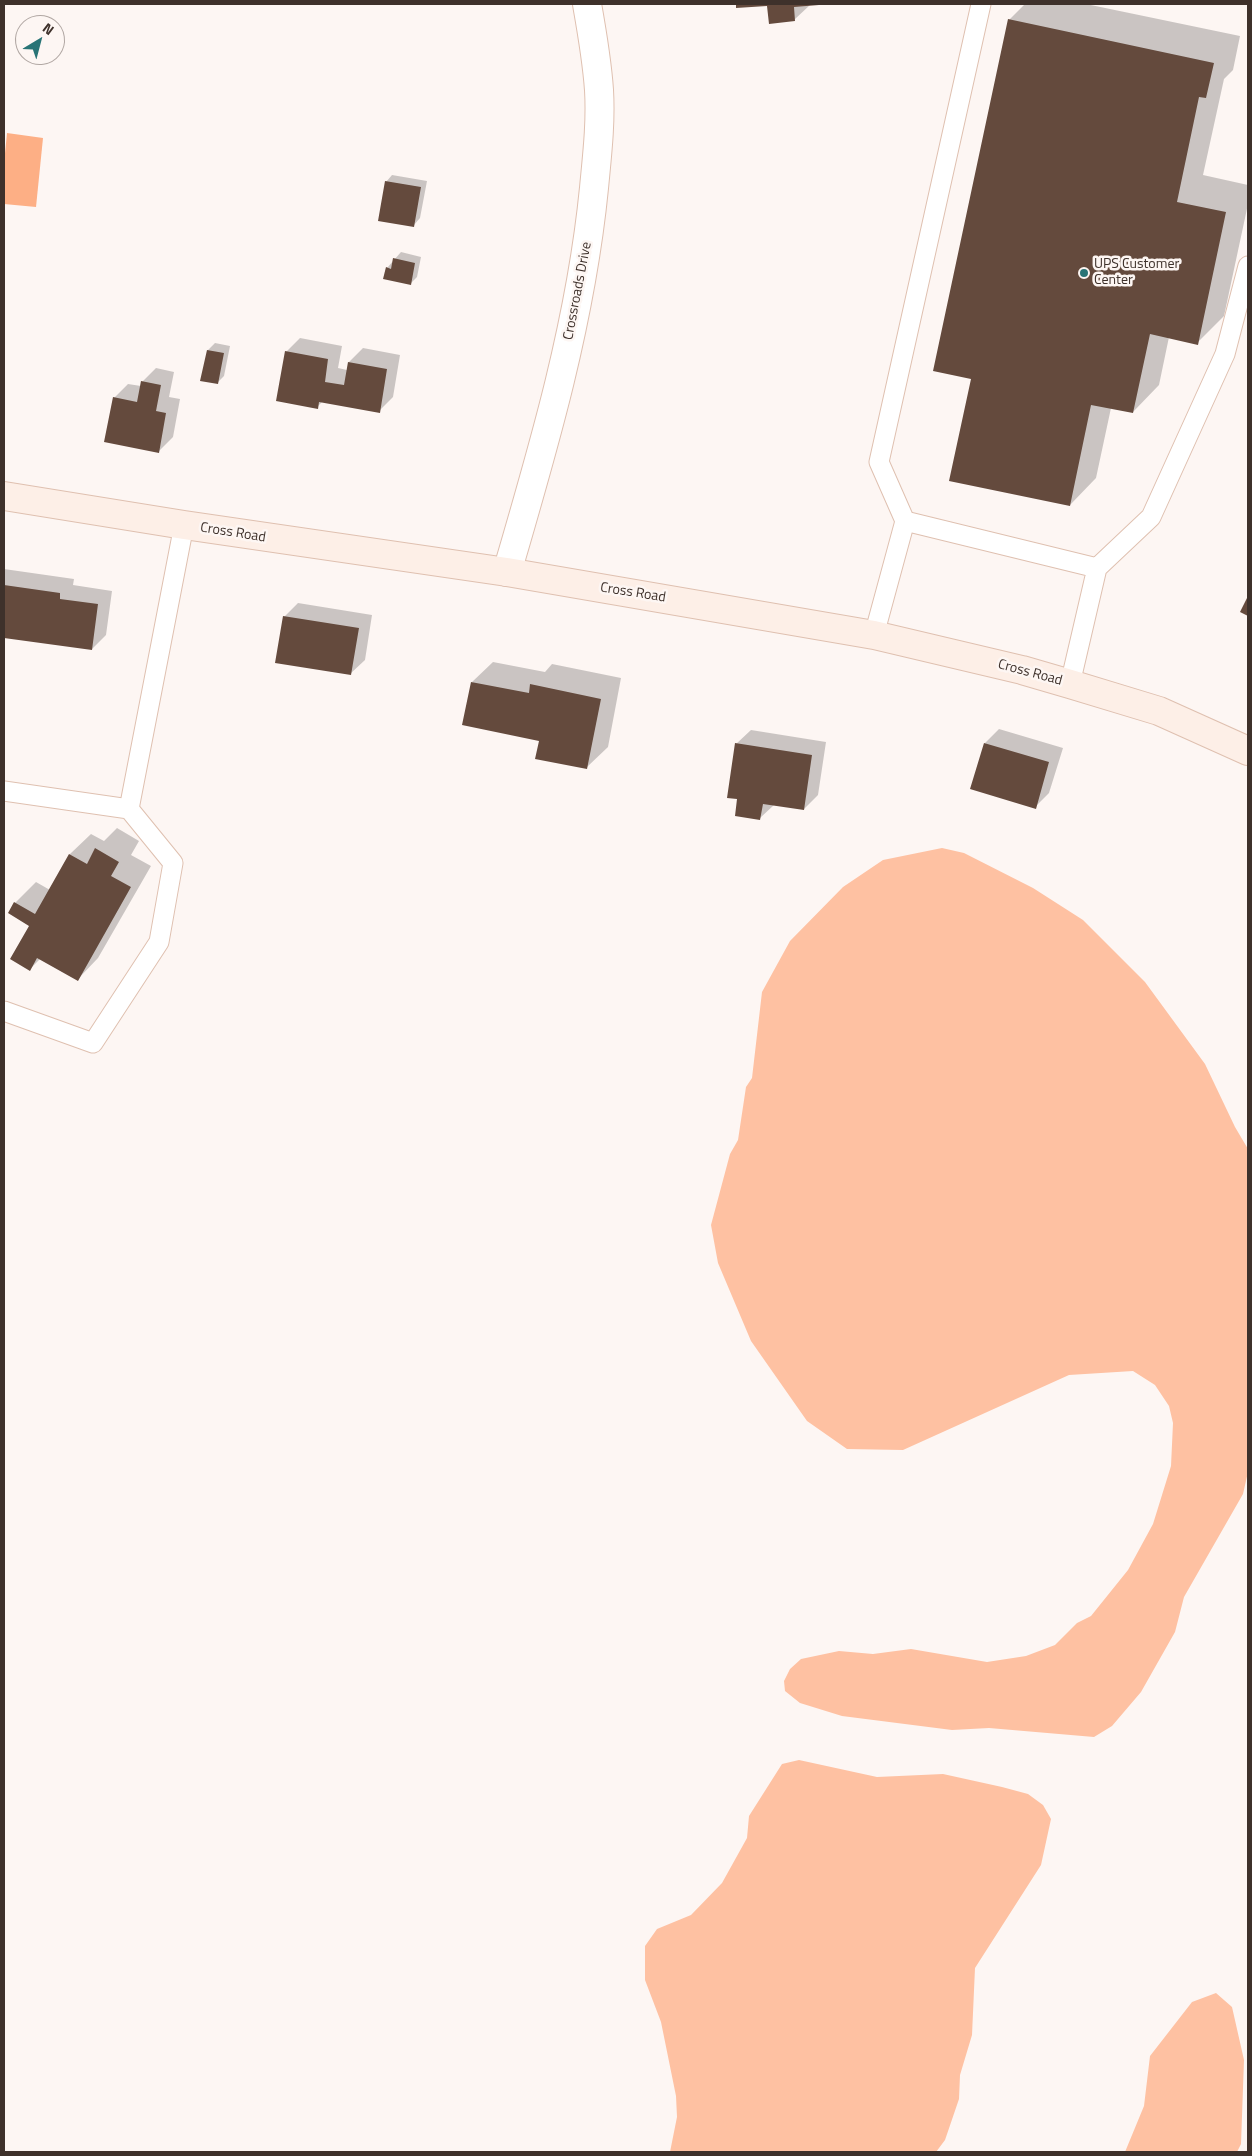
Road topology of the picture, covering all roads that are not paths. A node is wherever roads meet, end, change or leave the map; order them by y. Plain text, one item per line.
1 (587, 4) edge
2 (981, 4) edge
3 (1248, 266) edge
4 (4, 496) edge
5 (905, 520) junction
6 (184, 526) junction
7 (1097, 568) junction
8 (507, 572) junction
9 (874, 635) junction
10 (1070, 684) junction
11 (1248, 751) edge
12 (4, 791) edge
13 (128, 809) junction
14 (4, 1011) edge

1 - 8 street, Crossroads Drive
2 - 5 lane
3 - 7 lane
4 - 6 street, Cross Road
5 - 7 lane
5 - 9 lane
6 - 8 street, Cross Road
6 - 13 lane
7 - 10 lane
8 - 9 street, Cross Road
9 - 10 street, Cross Road
10 - 11 street, Cross Road
12 - 13 lane
13 - 14 lane

